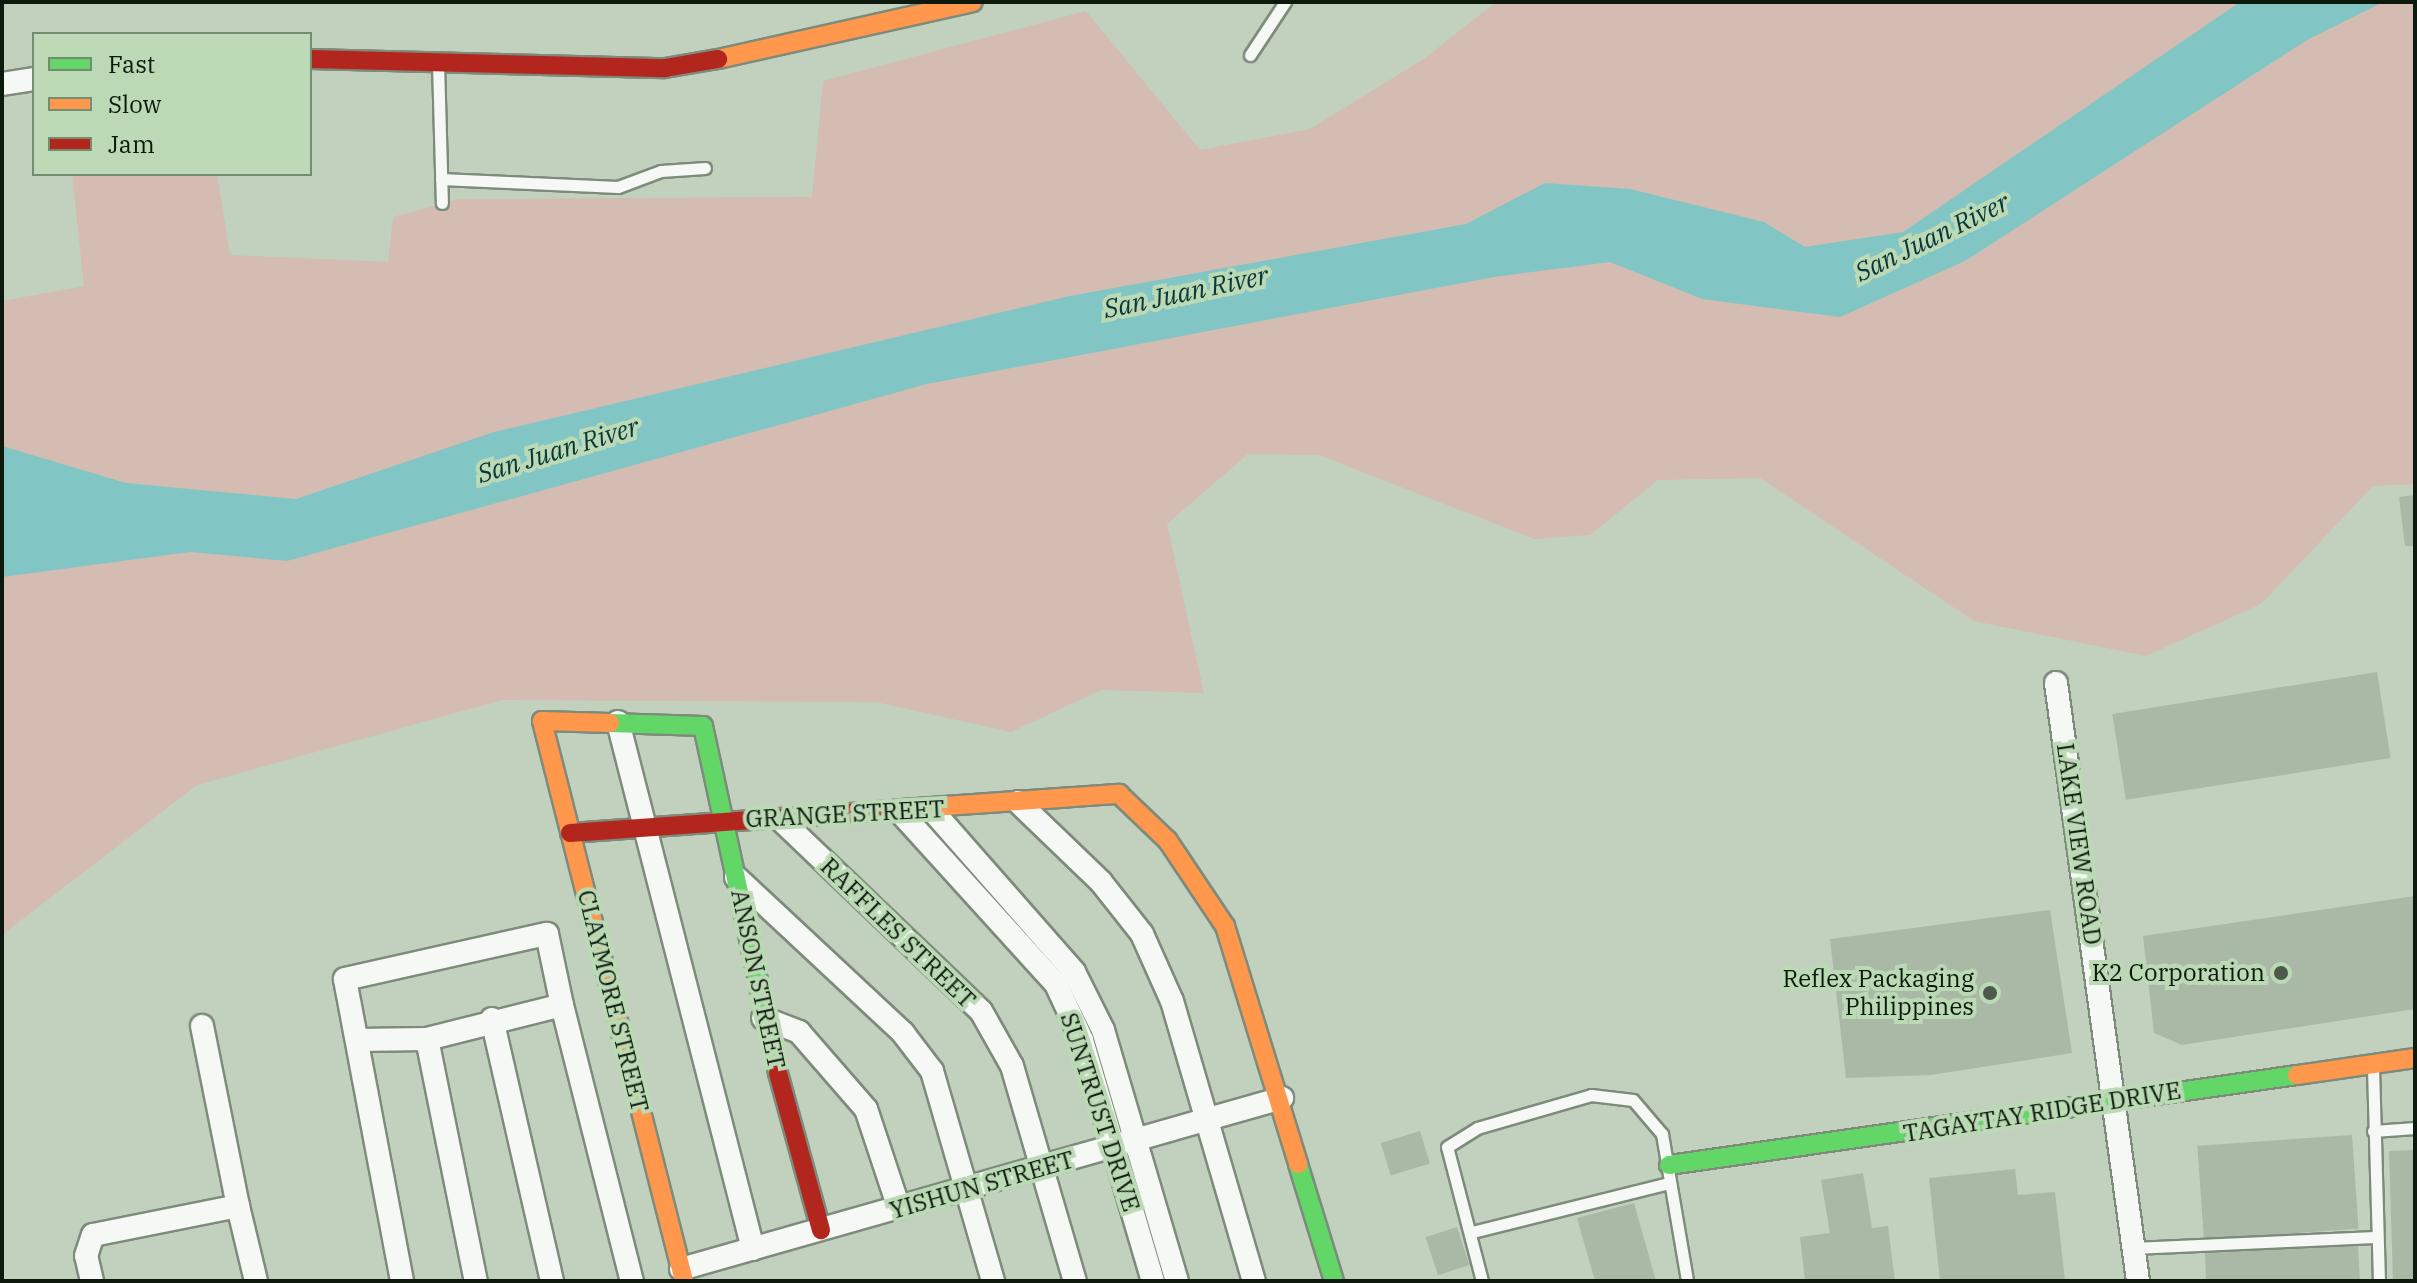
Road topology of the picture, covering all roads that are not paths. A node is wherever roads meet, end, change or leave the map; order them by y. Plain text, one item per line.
1 (973, 2) edge
2 (1285, 2) edge
3 (1250, 55) dead end
4 (312, 59) edge
5 (438, 63) junction
6 (32, 79) edge
7 (2, 84) edge
8 (705, 168) dead end
9 (441, 179) junction
10 (442, 203) dead end
11 (2056, 683) dead end
12 (618, 722) junction
13 (1018, 802) junction
14 (931, 809) junction
15 (900, 812) junction
16 (724, 820) junction
17 (782, 821) junction
18 (645, 826) junction
19 (570, 833) junction
20 (736, 877) junction
21 (562, 1005) junction
22 (763, 1018) junction
23 (492, 1019) junction
24 (202, 1026) dead end
25 (427, 1039) junction
26 (357, 1040) junction
27 (2415, 1058) edge
28 (2373, 1062) junction
29 (1282, 1098) junction
30 (2115, 1100) junction
31 (1209, 1121) junction
32 (2415, 1128) edge
33 (2373, 1131) junction
34 (1125, 1144) junction
35 (1042, 1168) junction
36 (1669, 1174) junction
37 (965, 1189) junction
38 (238, 1206) junction
39 (899, 1208) junction
40 (821, 1230) junction
41 (1472, 1232) junction
42 (2375, 1237) junction
43 (2133, 1248) junction
44 (753, 1249) junction
45 (682, 1275) edge
46 (987, 1280) edge
47 (92, 1281) edge
48 (256, 1281) edge
49 (402, 1281) edge
50 (476, 1281) edge
51 (552, 1281) edge
52 (632, 1281) edge
53 (1075, 1281) edge
54 (1153, 1281) edge
55 (1177, 1281) edge
56 (1254, 1281) edge
57 (1334, 1281) edge
58 (1482, 1281) edge
59 (1687, 1281) edge
60 (2138, 1281) edge
61 (2379, 1281) edge

1 - 5 street
2 - 3 lane
4 - 5 street
5 - 9 lane
6 - 7 street
8 - 9 lane
9 - 10 lane
11 - 30 street, LAKE VIEW ROAD
12 - 16 street, ANSON STREET
12 - 18 street
12 - 19 street, CLAYMORE STREET
13 - 14 street, GRANGE STREET
13 - 29 street, GRANGE STREET
13 - 31 street
14 - 15 street, GRANGE STREET
14 - 34 street, SUNTRUST DRIVE
15 - 17 street, GRANGE STREET
15 - 34 street, SUNTRUST DRIVE
16 - 17 street, GRANGE STREET
16 - 18 street, GRANGE STREET
16 - 20 street, ANSON STREET
17 - 35 street, RAFFLES STREET
18 - 19 street, GRANGE STREET
18 - 44 street
19 - 45 street, CLAYMORE STREET
20 - 22 street, ANSON STREET
20 - 37 street
21 - 23 street
21 - 26 street
21 - 52 street
22 - 39 street
22 - 40 street, ANSON STREET
23 - 25 street
23 - 51 street
24 - 38 street
25 - 26 street
25 - 50 street
26 - 49 street
27 - 28 street, TAGAYTAY RIDGE DRIVE
28 - 30 street, TAGAYTAY RIDGE DRIVE
28 - 33 lane
29 - 31 street, YISHUN STREET
29 - 57 street
30 - 36 street, TAGAYTAY RIDGE DRIVE
30 - 43 street, LAKE VIEW ROAD
31 - 34 street, YISHUN STREET
31 - 56 street
32 - 33 lane
33 - 42 lane
34 - 35 street, YISHUN STREET
34 - 54 street, SUNTRUST DRIVE
34 - 55 street, SUNTRUST DRIVE
35 - 37 street, YISHUN STREET
35 - 53 street, RAFFLES STREET
36 - 41 lane
36 - 41 lane
36 - 59 lane
37 - 39 street, YISHUN STREET
37 - 46 street
38 - 47 street
38 - 48 street
39 - 40 street, YISHUN STREET
40 - 44 street, YISHUN STREET
41 - 58 lane
42 - 43 lane
42 - 61 lane
43 - 60 street, LAKE VIEW ROAD
44 - 45 street, YISHUN STREET

